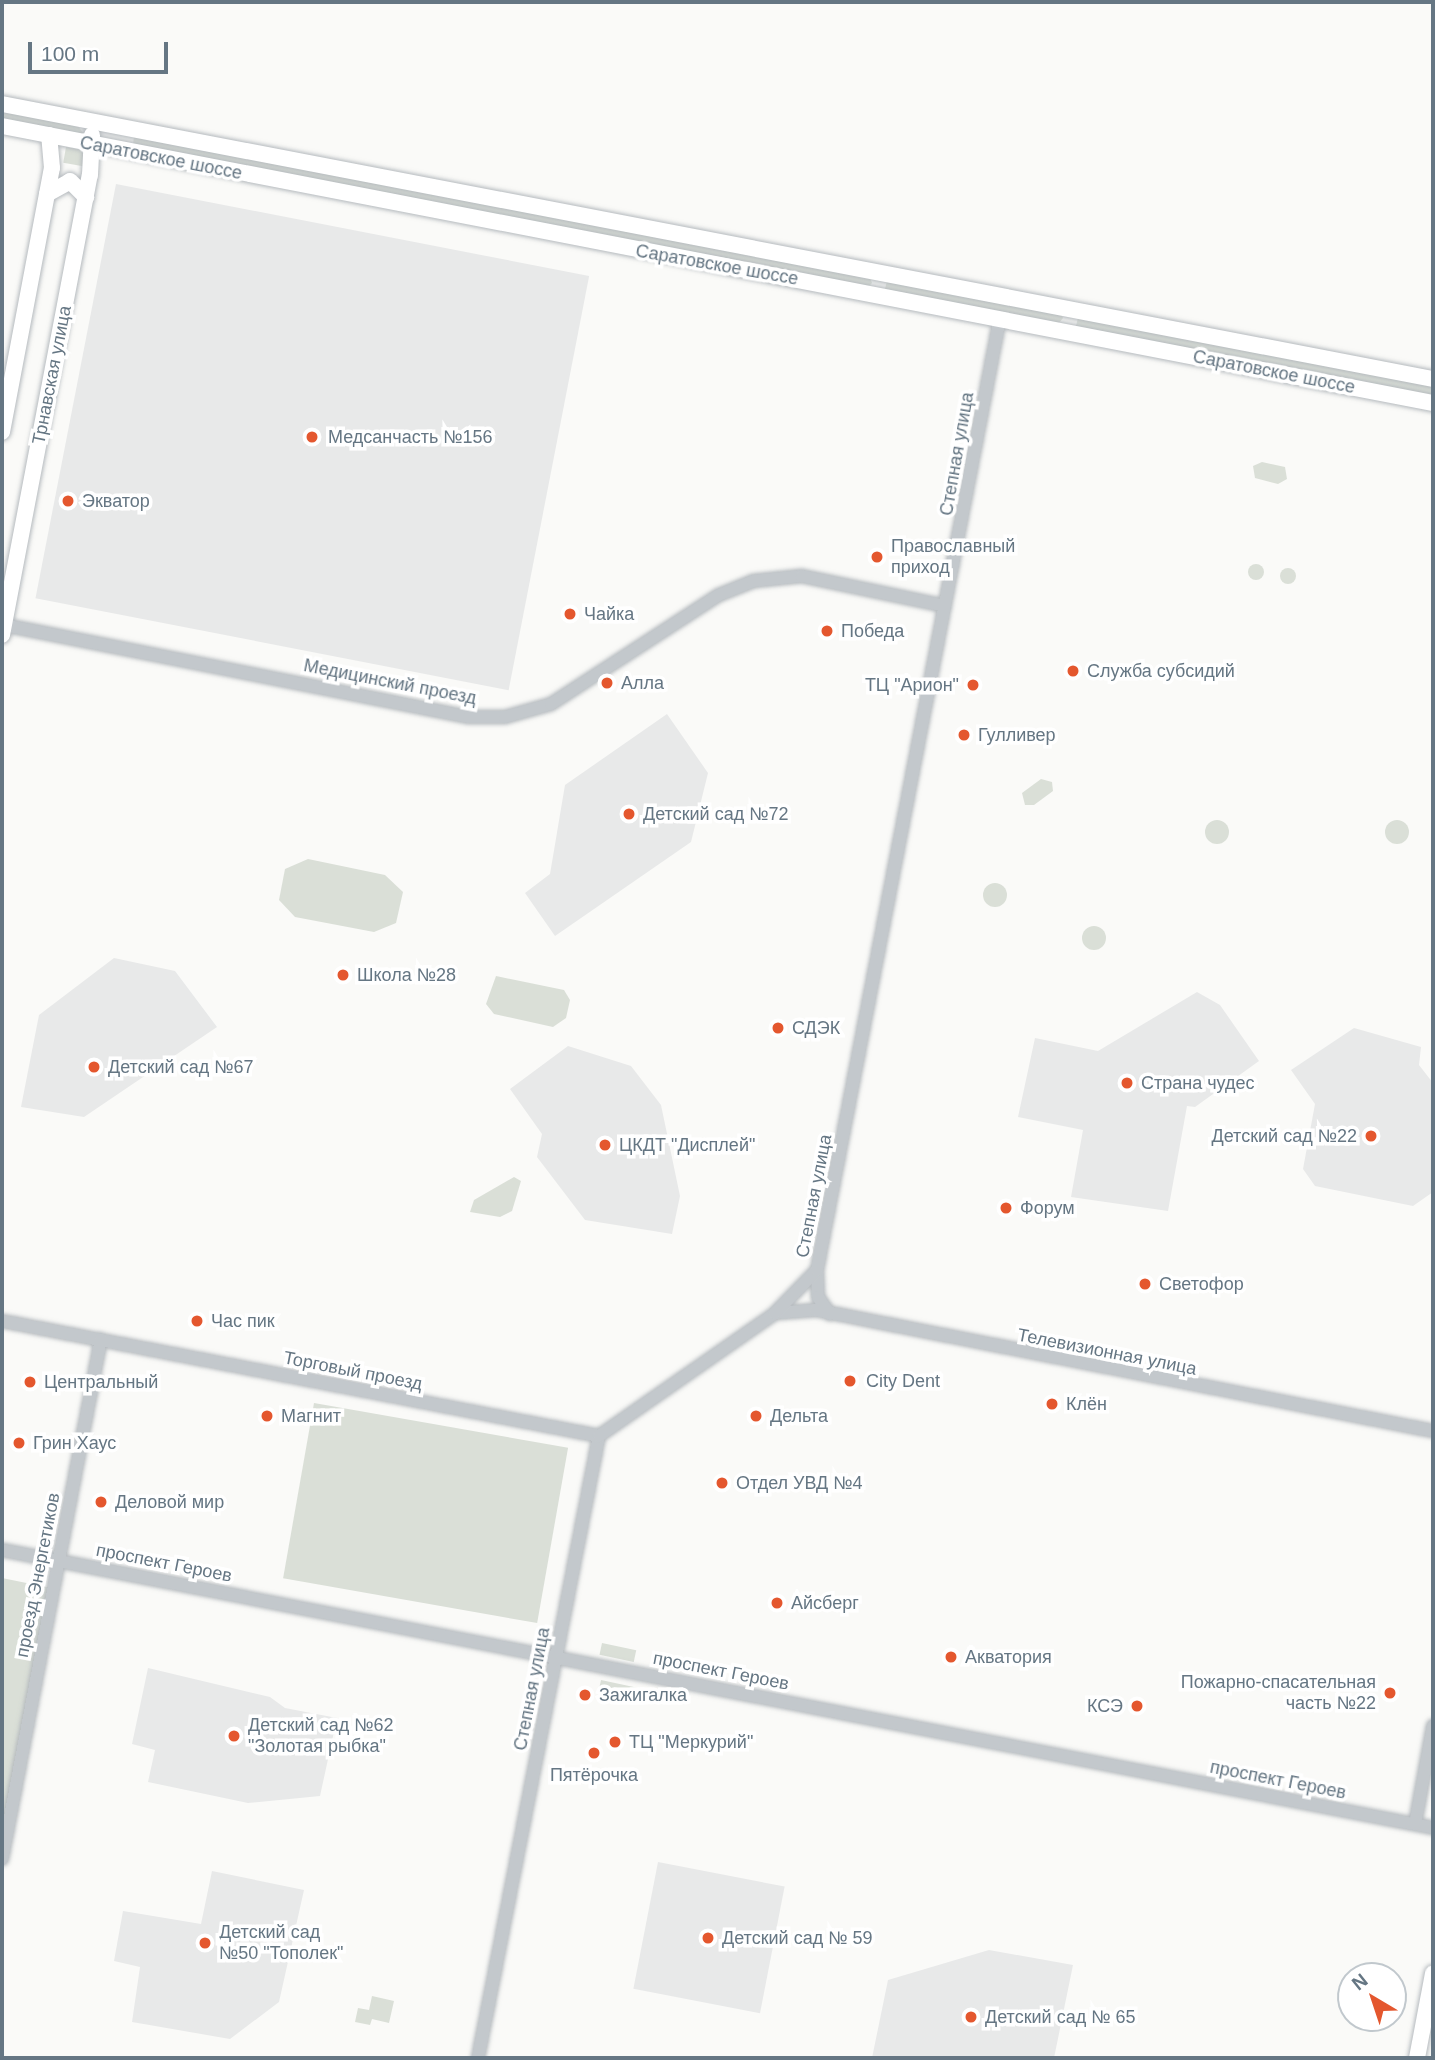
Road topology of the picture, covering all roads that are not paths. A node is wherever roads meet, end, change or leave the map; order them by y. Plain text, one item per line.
1 (2, 104) edge
2 (81, 119) junction
3 (2, 126) edge
4 (126, 127) junction
5 (49, 135) junction
6 (95, 144) junction
7 (122, 149) junction
8 (47, 194) junction
9 (86, 197) junction
10 (879, 272) junction
11 (875, 294) junction
12 (1070, 307) junction
13 (1000, 318) junction
14 (1066, 331) junction
15 (1433, 379) edge
16 (1433, 403) edge
17 (2, 432) edge
18 (945, 606) junction
19 (3, 630) edge
20 (817, 1270) junction
21 (775, 1313) junction
22 (831, 1315) junction
23 (2, 1321) edge
24 (101, 1339) junction
25 (1433, 1431) edge
26 (598, 1436) junction
27 (2, 1550) edge
28 (58, 1561) junction
29 (556, 1656) junction
30 (1433, 1727) edge
31 (1415, 1824) junction
32 (1433, 1828) edge
33 (2, 1859) edge
34 (1433, 1973) edge
35 (478, 2058) edge
36 (1417, 2058) edge

1 - 2 main road, Саратовское шоссе
2 - 4 main road, Саратовское шоссе
2 - 6 main road
3 - 5 main road, Саратовское шоссе
4 - 7 main road
4 - 10 main road, Саратовское шоссе
5 - 6 main road, Саратовское шоссе
5 - 8 main road
6 - 7 main road, Саратовское шоссе
6 - 9 main road, Трнавская улица
7 - 11 main road, Саратовское шоссе
8 - 9 main road
8 - 17 main road
9 - 19 main road, Трнавская улица
10 - 11 main road
10 - 12 main road, Саратовское шоссе
11 - 13 main road, Саратовское шоссе
12 - 14 main road
12 - 15 main road, Саратовское шоссе
13 - 14 main road, Саратовское шоссе
13 - 18 street, Степная улица
14 - 16 main road, Саратовское шоссе
18 - 19 street, Медицинский проезд
18 - 20 street, Степная улица
20 - 21 street, Степная улица
20 - 22 street
21 - 22 street, Телевизионная улица
21 - 26 street, Степная улица
22 - 25 street, Телевизионная улица
23 - 24 street, Торговый проезд
24 - 26 street, Торговый проезд
24 - 28 street, проезд Энергетиков
26 - 29 street, Степная улица
27 - 28 street, проспект Героев
28 - 29 street, проспект Героев
28 - 33 street, проезд Энергетиков
29 - 31 street, проспект Героев
29 - 35 street, Степная улица
30 - 31 street
31 - 32 street, проспект Героев
34 - 36 main road

